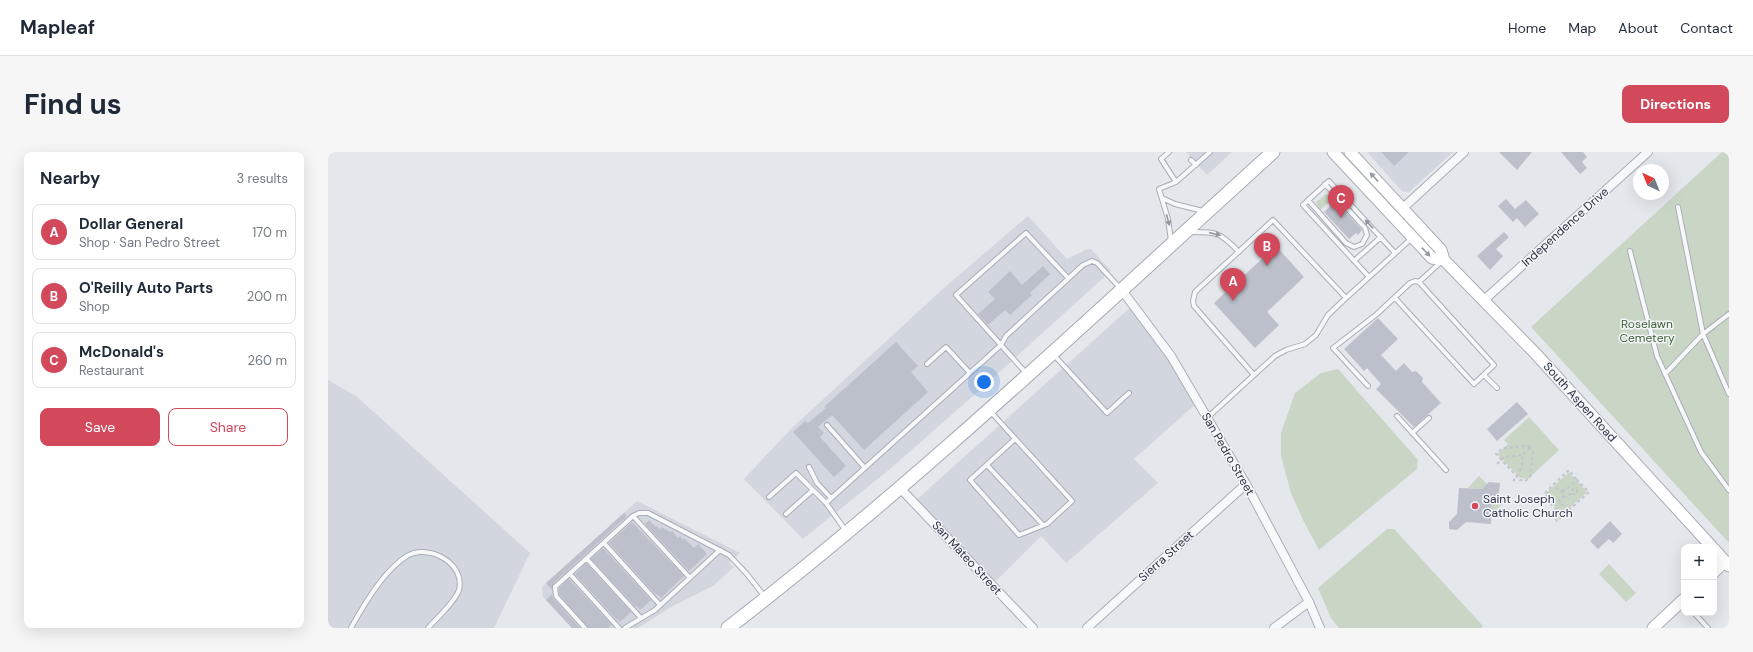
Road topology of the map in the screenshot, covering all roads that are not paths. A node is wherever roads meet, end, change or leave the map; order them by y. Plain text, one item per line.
1 (1169, 152) edge
2 (1273, 152) edge
3 (1333, 152) edge
4 (1350, 152) edge
5 (1464, 152) edge
6 (1634, 152) edge
7 (1648, 152) edge
8 (1207, 153) edge
9 (1641, 159) junction
10 (1191, 160) dead end
11 (1196, 165) junction
12 (1176, 182) junction
13 (1325, 184) junction
14 (1162, 198) junction
15 (1308, 200) junction
16 (1678, 207) dead end
17 (1403, 208) junction
18 (1207, 212) junction
19 (1422, 229) junction
20 (1184, 231) junction
21 (1381, 237) junction
22 (1412, 237) junction
23 (1172, 243) junction
24 (1630, 251) dead end
25 (1239, 252) junction
26 (1395, 253) junction
27 (1444, 260) junction
28 (1354, 261) junction
29 (1369, 277) junction
30 (1068, 278) junction
31 (1419, 282) junction
32 (1121, 289) junction
33 (1346, 298) junction
34 (1395, 298) junction
35 (1483, 301) junction
36 (1729, 314) edge
37 (1703, 334) junction
38 (1001, 345) junction
39 (1052, 352) junction
40 (927, 364) dead end
41 (970, 373) junction
42 (1027, 374) junction
43 (1665, 374) junction
44 (1254, 375) junction
45 (1484, 375) junction
46 (1368, 386) dead end
47 (1497, 388) dead end
48 (1129, 393) dead end
49 (1729, 394) edge
50 (988, 409) junction
51 (1397, 416) dead end
52 (1207, 418) junction
53 (1429, 418) dead end
54 (827, 425) dead end
55 (1412, 433) junction
56 (1015, 439) junction
57 (987, 464) junction
58 (809, 467) dead end
59 (865, 468) junction
60 (1446, 470) dead end
61 (1246, 484) junction
62 (900, 488) junction
63 (813, 490) junction
64 (1729, 490) edge
65 (769, 497) dead end
66 (831, 498) junction
67 (826, 503) junction
68 (786, 514) dead end
69 (633, 516) junction
70 (1043, 525) junction
71 (848, 533) junction
72 (604, 543) junction
73 (1709, 544) edge
74 (720, 550) junction
75 (1717, 552) edge
76 (587, 558) junction
77 (1728, 562) edge
78 (1717, 570) edge
79 (570, 574) junction
80 (690, 578) junction
81 (766, 599) junction
82 (1309, 602) junction
83 (1681, 604) edge
84 (660, 605) junction
85 (1697, 616) edge
86 (641, 618) junction
87 (351, 628) edge
88 (428, 628) edge
89 (585, 628) edge
90 (619, 628) edge
91 (625, 628) edge
92 (728, 628) edge
93 (1033, 628) edge
94 (1087, 628) edge
95 (1274, 628) edge
96 (1320, 628) edge
97 (1653, 628) edge
98 (1708, 628) edge

1 - 12 lane
2 - 18 main road
3 - 22 street, South Aspen Road
17 -> 4 street, South Aspen Road
5 - 17 street
6 - 9 street
7 - 9 street, Independence Drive
8 - 11 lane
9 - 35 street, Independence Drive
10 - 11 lane
11 - 12 lane
12 - 14 lane
13 - 15 lane
13 - 15 lane
21 -> 13 lane
14 - 18 lane
14 -> 23 lane
15 - 28 lane
16 - 37 lane
17 - 19 street, South Aspen Road
18 - 20 main road
19 - 22 lane
19 - 27 street, South Aspen Road
20 - 23 main road
20 -> 25 lane
21 - 26 lane
21 - 28 lane
22 - 26 lane
22 -> 27 street, South Aspen Road
23 - 32 main road
24 - 43 lane
25 - 33 lane
25 - 44 lane
26 - 29 lane
27 - 31 lane
27 - 35 street, South Aspen Road
28 - 29 lane
29 - 33 lane
30 - 32 lane
30 - 38 lane
30 - 38 lane
31 - 34 lane
31 - 45 lane
32 - 39 main road
32 - 52 street, San Pedro Street
33 - 44 lane
34 - 45 lane
34 - 46 lane
35 - 73 street, South Aspen Road
36 - 37 lane
37 - 43 lane
37 - 49 lane
38 - 41 lane
38 - 42 lane
39 - 42 main road
39 - 48 lane
40 - 41 lane
41 - 59 lane
42 - 50 main road
43 - 64 lane
44 - 52 lane
45 - 47 lane
50 - 56 lane
50 - 62 main road
51 - 55 lane
52 - 61 street, San Pedro Street
53 - 55 lane
54 - 59 lane
55 - 60 lane
56 - 57 lane
56 - 70 lane
57 - 70 lane
57 - 70 lane
58 - 66 lane
59 - 66 lane
61 - 82 street, San Pedro Street
61 - 94 street, Sierra Street
62 - 71 main road
62 - 93 street, San Mateo Street
63 - 65 lane
63 - 67 lane
63 - 68 lane
66 - 67 lane
67 - 71 lane
69 - 72 lane
69 - 74 lane
69 - 80 lane
71 - 81 main road
72 - 76 lane
72 - 84 lane
74 - 80 lane
74 - 81 lane
75 - 77 street, South Aspen Road
76 - 79 lane
76 - 86 lane
77 - 78 street
79 - 89 lane
79 - 90 lane
80 - 84 lane
81 - 92 main road
82 - 95 street
82 - 96 street, San Pedro Street
83 - 97 street
84 - 86 lane
85 - 98 lane
86 - 91 lane
87 - 88 lane

